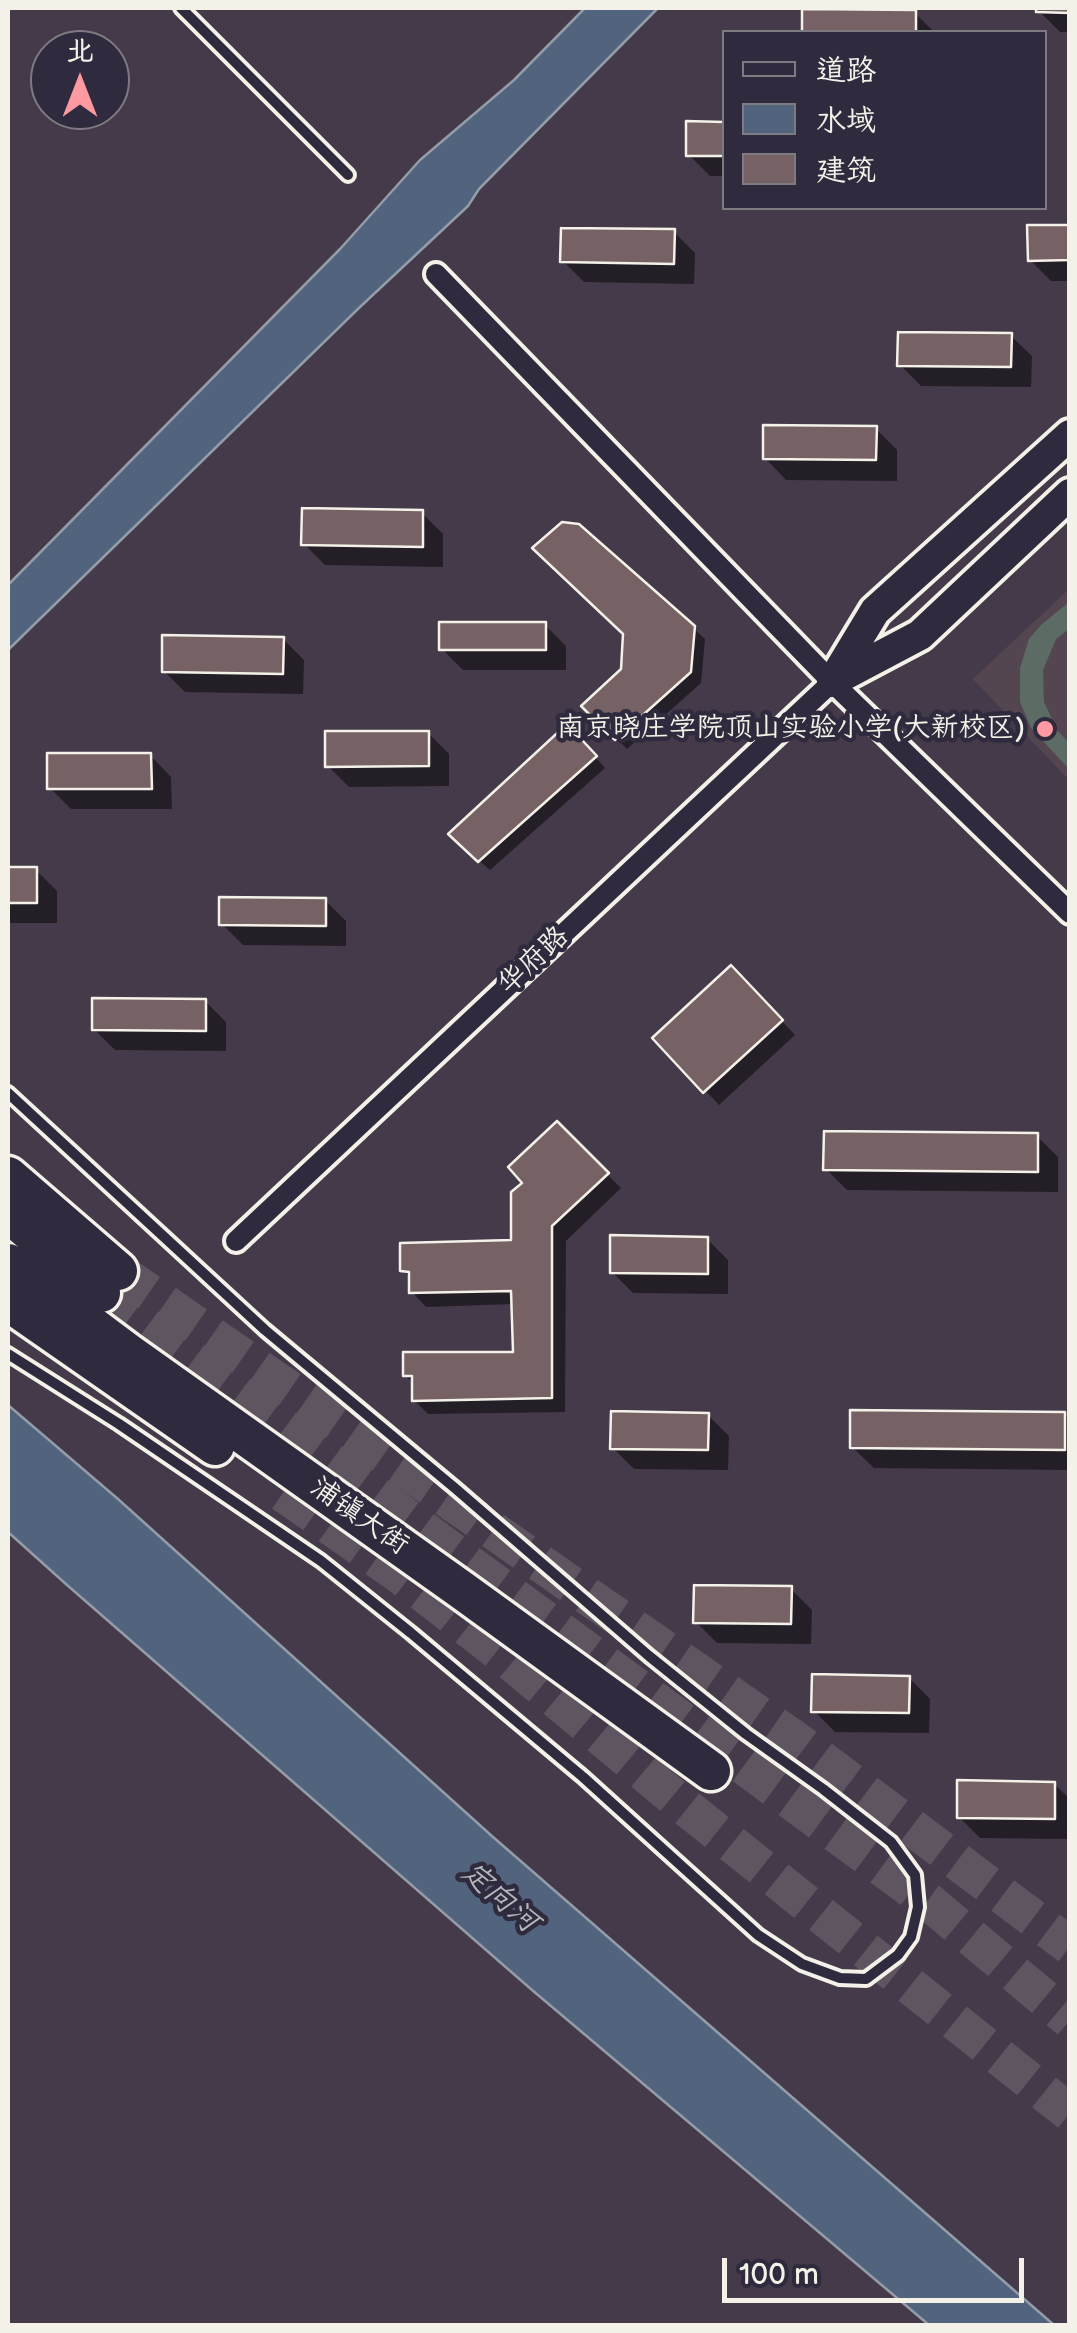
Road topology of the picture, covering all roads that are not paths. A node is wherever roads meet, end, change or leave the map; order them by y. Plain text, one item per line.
1 (181, 8) edge
2 (348, 175) dead end
3 (436, 274) dead end
4 (1070, 435) edge
5 (1070, 494) edge
6 (832, 682) junction
7 (1070, 913) edge
8 (8, 1093) edge
9 (8, 1176) edge
10 (8, 1213) edge
11 (236, 1241) dead end
12 (8, 1263) edge
13 (8, 1302) edge
14 (8, 1354) edge
15 (282, 1493) tunnel mouth
16 (712, 1771) dead end

1 - 2 lane
3 - 6 street
4 - 6 street, 华府路
5 - 6 street, 华府路
6 - 7 street
6 - 11 street, 华府路
8 - 14 lane
9 - 10 highway
12 - 16 highway, 浦镇大街
13 - 15 highway, 浦镇大街

